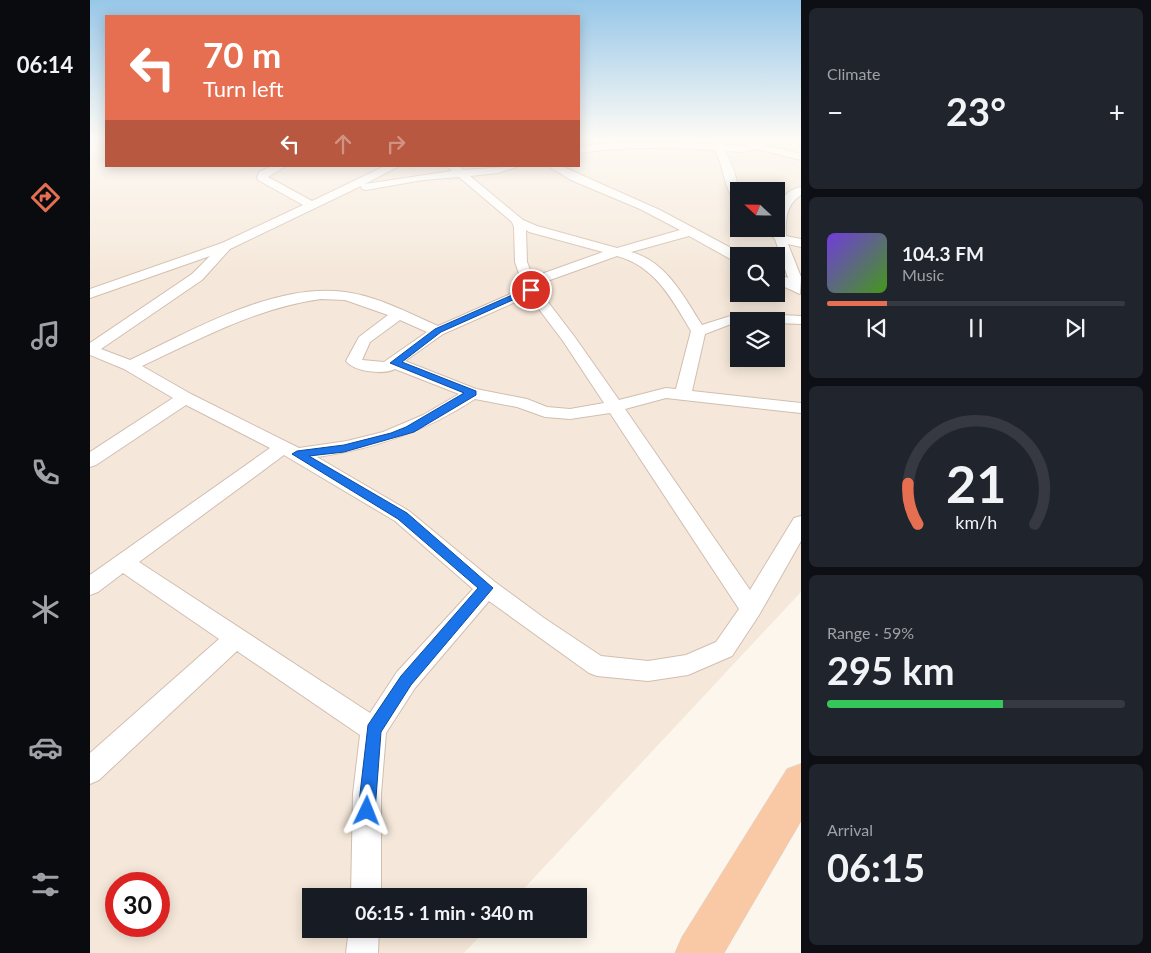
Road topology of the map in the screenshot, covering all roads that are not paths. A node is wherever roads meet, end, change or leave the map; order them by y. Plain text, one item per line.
1 (270, 182) edge
2 (360, 182) edge
3 (389, 182) edge
4 (471, 182) edge
5 (587, 182) edge
6 (801, 190) edge
7 (340, 192) junction
8 (312, 205) junction
9 (785, 205) edge
10 (519, 223) junction
11 (692, 231) junction
12 (781, 238) joint
13 (801, 243) edge
14 (226, 246) junction
15 (619, 251) junction
16 (730, 253) edge
17 (785, 282) edge
18 (529, 286) junction
19 (801, 290) edge
20 (92, 292) edge
21 (396, 315) junction
22 (801, 320) edge
23 (438, 330) junction
24 (698, 331) junction
25 (90, 350) edge
26 (109, 356) junction
27 (395, 363) junction
28 (130, 366) junction
29 (90, 367) edge
30 (472, 393) junction
31 (683, 393) junction
32 (185, 398) junction
33 (614, 407) junction
34 (801, 408) edge
35 (290, 451) junction
36 (90, 461) edge
37 (801, 523) edge
38 (122, 562) junction
39 (90, 586) edge
40 (486, 588) junction
41 (751, 609) junction
42 (234, 638) junction
43 (373, 730) junction
44 (90, 772) edge
45 (801, 783) edge
46 (366, 888) edge
47 (363, 938) edge
48 (362, 953) edge
49 (698, 953) edge

1 - 8 street
2 - 7 street
3 - 7 street
4 - 10 street
5 - 11 street
6 - 9 street
7 - 8 street
8 - 14 street
10 - 15 street
10 - 18 street
11 - 15 street
11 - 16 street
12 - 13 street
12 - 19 street
14 - 20 street
14 - 25 street
15 - 18 street
15 - 24 street
17 - 19 street
18 - 23 street
18 - 33 street
21 - 23 street
21 - 27 street
21 - 28 street
22 - 24 street
23 - 27 street
24 - 31 street
25 - 26 street
26 - 28 street
26 - 29 street
27 - 30 street
28 - 32 street
30 - 33 street
30 - 35 street
31 - 33 street
31 - 34 street
32 - 35 street
32 - 36 street
33 - 41 street
35 - 38 street
35 - 40 street
37 - 41 street
38 - 39 street
38 - 42 street
40 - 41 street
40 - 43 street
42 - 43 street
42 - 44 street
43 - 46 street
45 - 49 highway
47 - 48 street

